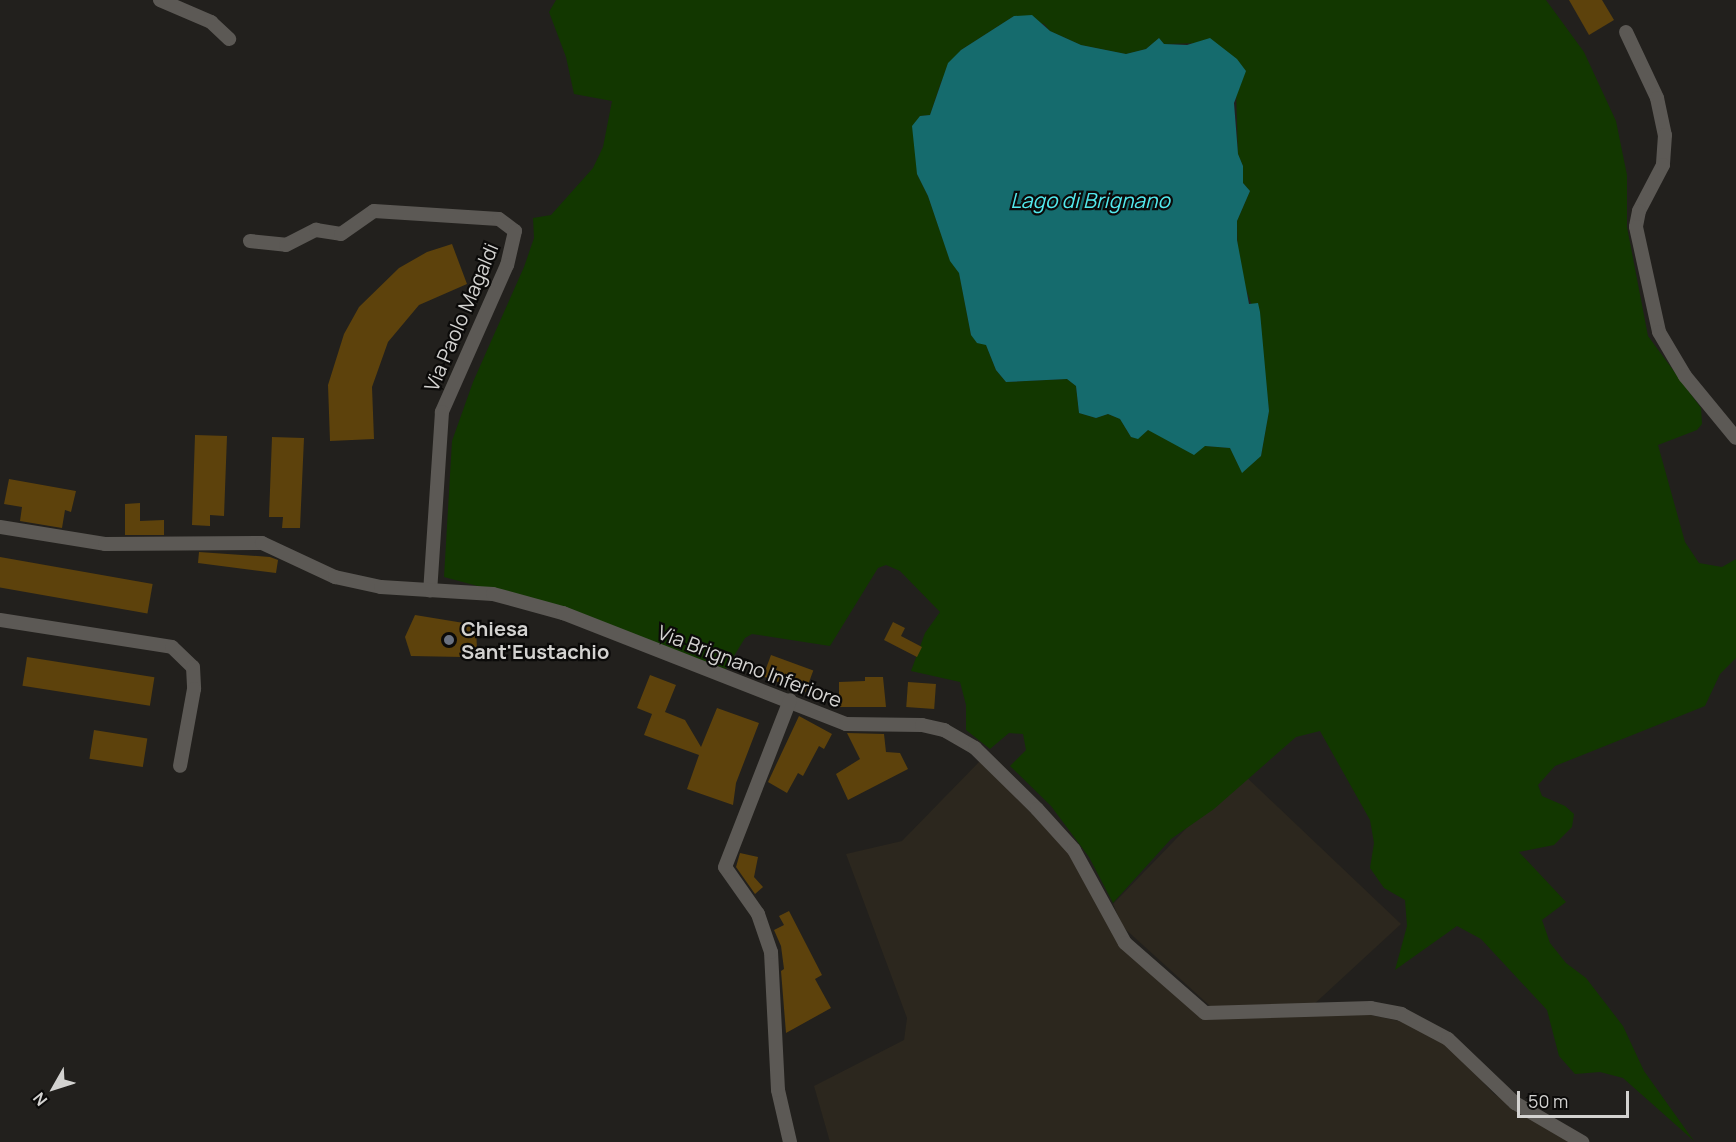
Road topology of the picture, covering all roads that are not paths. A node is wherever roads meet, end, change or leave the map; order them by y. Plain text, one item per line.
1 (160, 0) edge
2 (1626, 32) dead end
3 (229, 39) dead end
4 (250, 241) dead end
5 (1736, 438) edge
6 (0, 527) edge
7 (430, 591) junction
8 (0, 620) edge
9 (790, 700) junction
10 (180, 766) dead end
11 (790, 1142) edge
12 (1582, 1142) edge

1 - 3 street
2 - 5 street
4 - 7 street, Via Paolo Magaldi
6 - 7 street, Via Brignano Inferiore
7 - 9 street, Via Brignano Inferiore
8 - 10 street
9 - 11 street
9 - 12 street, Via Brignano Inferiore

